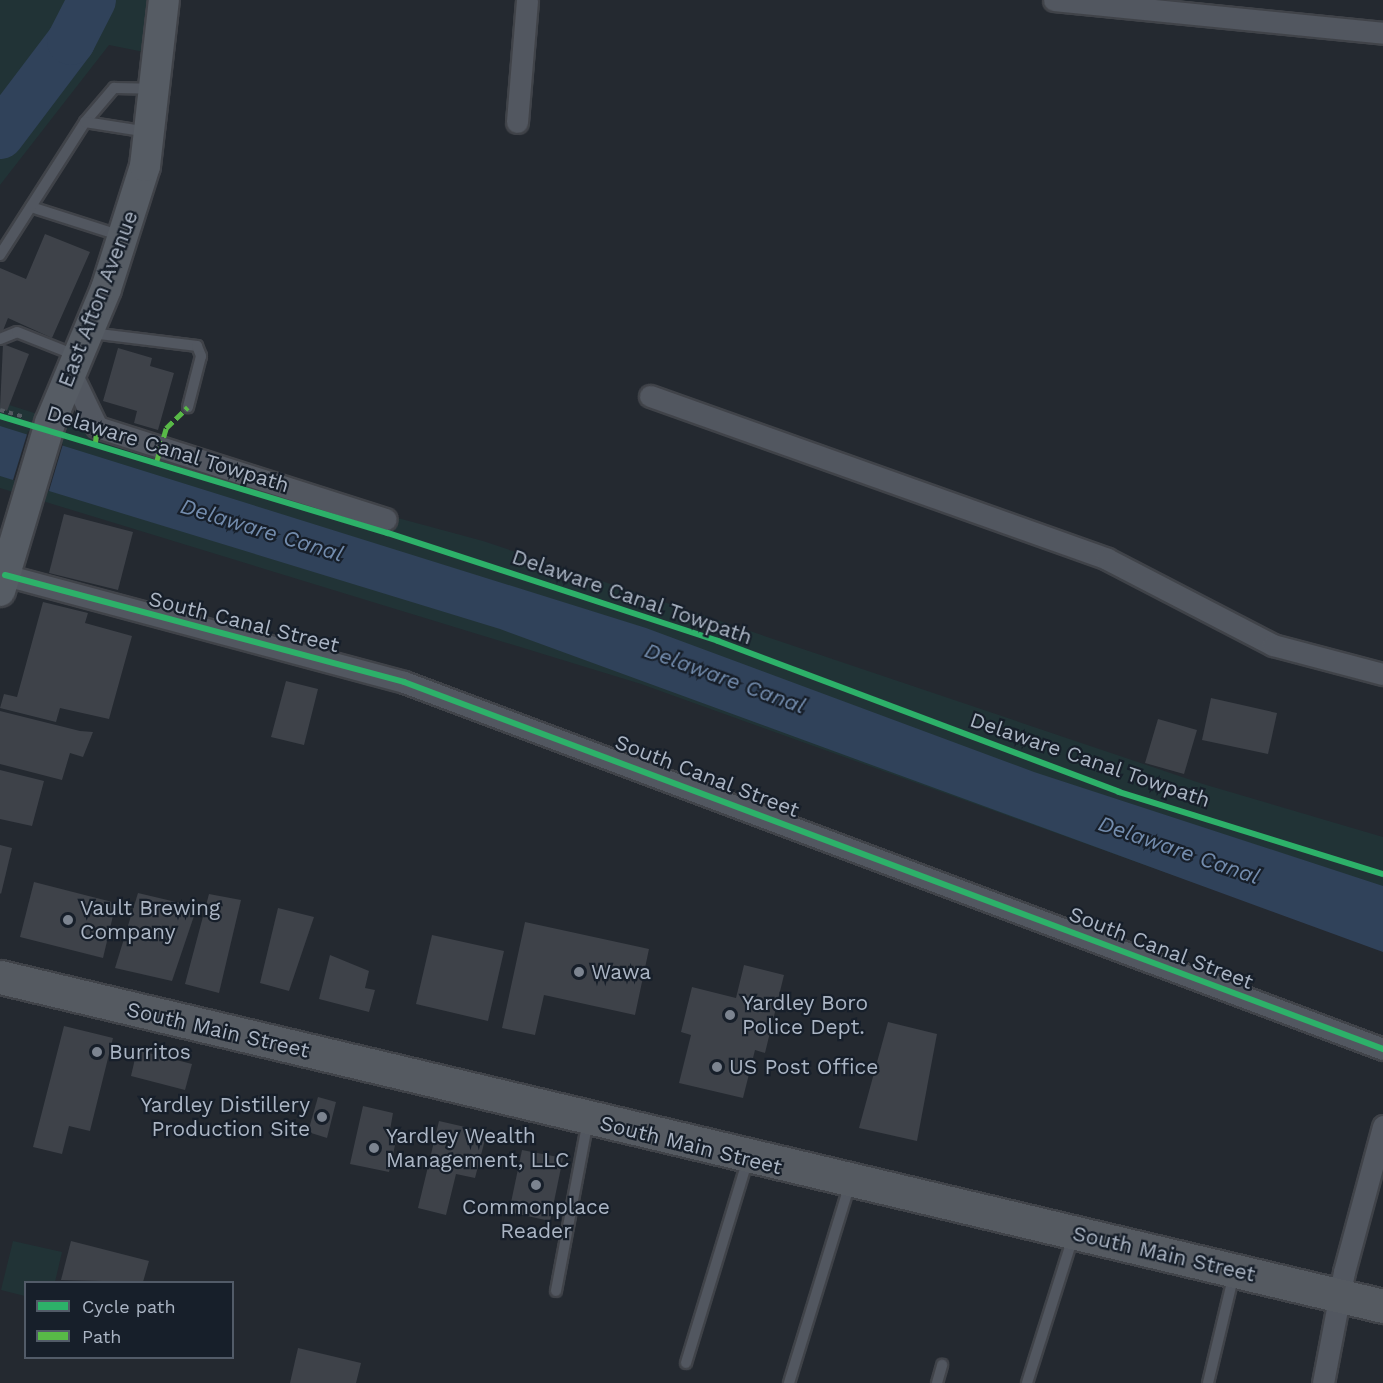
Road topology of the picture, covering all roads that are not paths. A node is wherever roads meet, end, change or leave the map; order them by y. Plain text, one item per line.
1 (164, 0) edge
2 (527, 0) edge
3 (1054, 0) edge
4 (1383, 33) edge
5 (157, 90) junction
6 (86, 122) junction
7 (517, 122) dead end
8 (152, 133) junction
9 (31, 207) junction
10 (125, 236) junction
11 (0, 255) edge
12 (0, 339) edge
13 (78, 353) junction
14 (650, 396) dead end
15 (188, 407) dead end
16 (386, 519) dead end
17 (2, 583) edge
18 (1383, 674) edge
19 (0, 977) edge
20 (1383, 1049) edge
21 (588, 1120) junction
22 (1383, 1126) edge
23 (749, 1159) junction
24 (850, 1183) junction
25 (1074, 1234) junction
26 (1235, 1270) junction
27 (556, 1291) dead end
28 (1339, 1295) junction
29 (1383, 1306) edge
30 (686, 1363) dead end
31 (942, 1365) dead end
32 (789, 1383) edge
33 (938, 1383) edge
34 (1027, 1383) edge
35 (1208, 1383) edge
36 (1323, 1383) edge

1 - 5 main road, East Afton Avenue
2 - 7 street
3 - 4 street
5 - 6 lane
5 - 8 main road, East Afton Avenue
6 - 8 lane
6 - 9 lane
8 - 10 main road, East Afton Avenue
9 - 10 lane
9 - 11 lane
10 - 13 main road, East Afton Avenue
12 - 13 lane
13 - 15 lane
13 - 16 street
13 - 17 main road, East Afton Avenue
14 - 18 street
17 - 20 street, South Canal Street
19 - 21 main road, South Main Street
21 - 23 main road, South Main Street
21 - 27 lane
22 - 28 street
23 - 24 main road, South Main Street
23 - 30 lane
24 - 25 main road, South Main Street
24 - 32 lane
25 - 26 main road, South Main Street
25 - 34 lane
26 - 28 main road, South Main Street
26 - 35 lane
28 - 29 main road, South Main Street
28 - 36 street
31 - 33 lane

